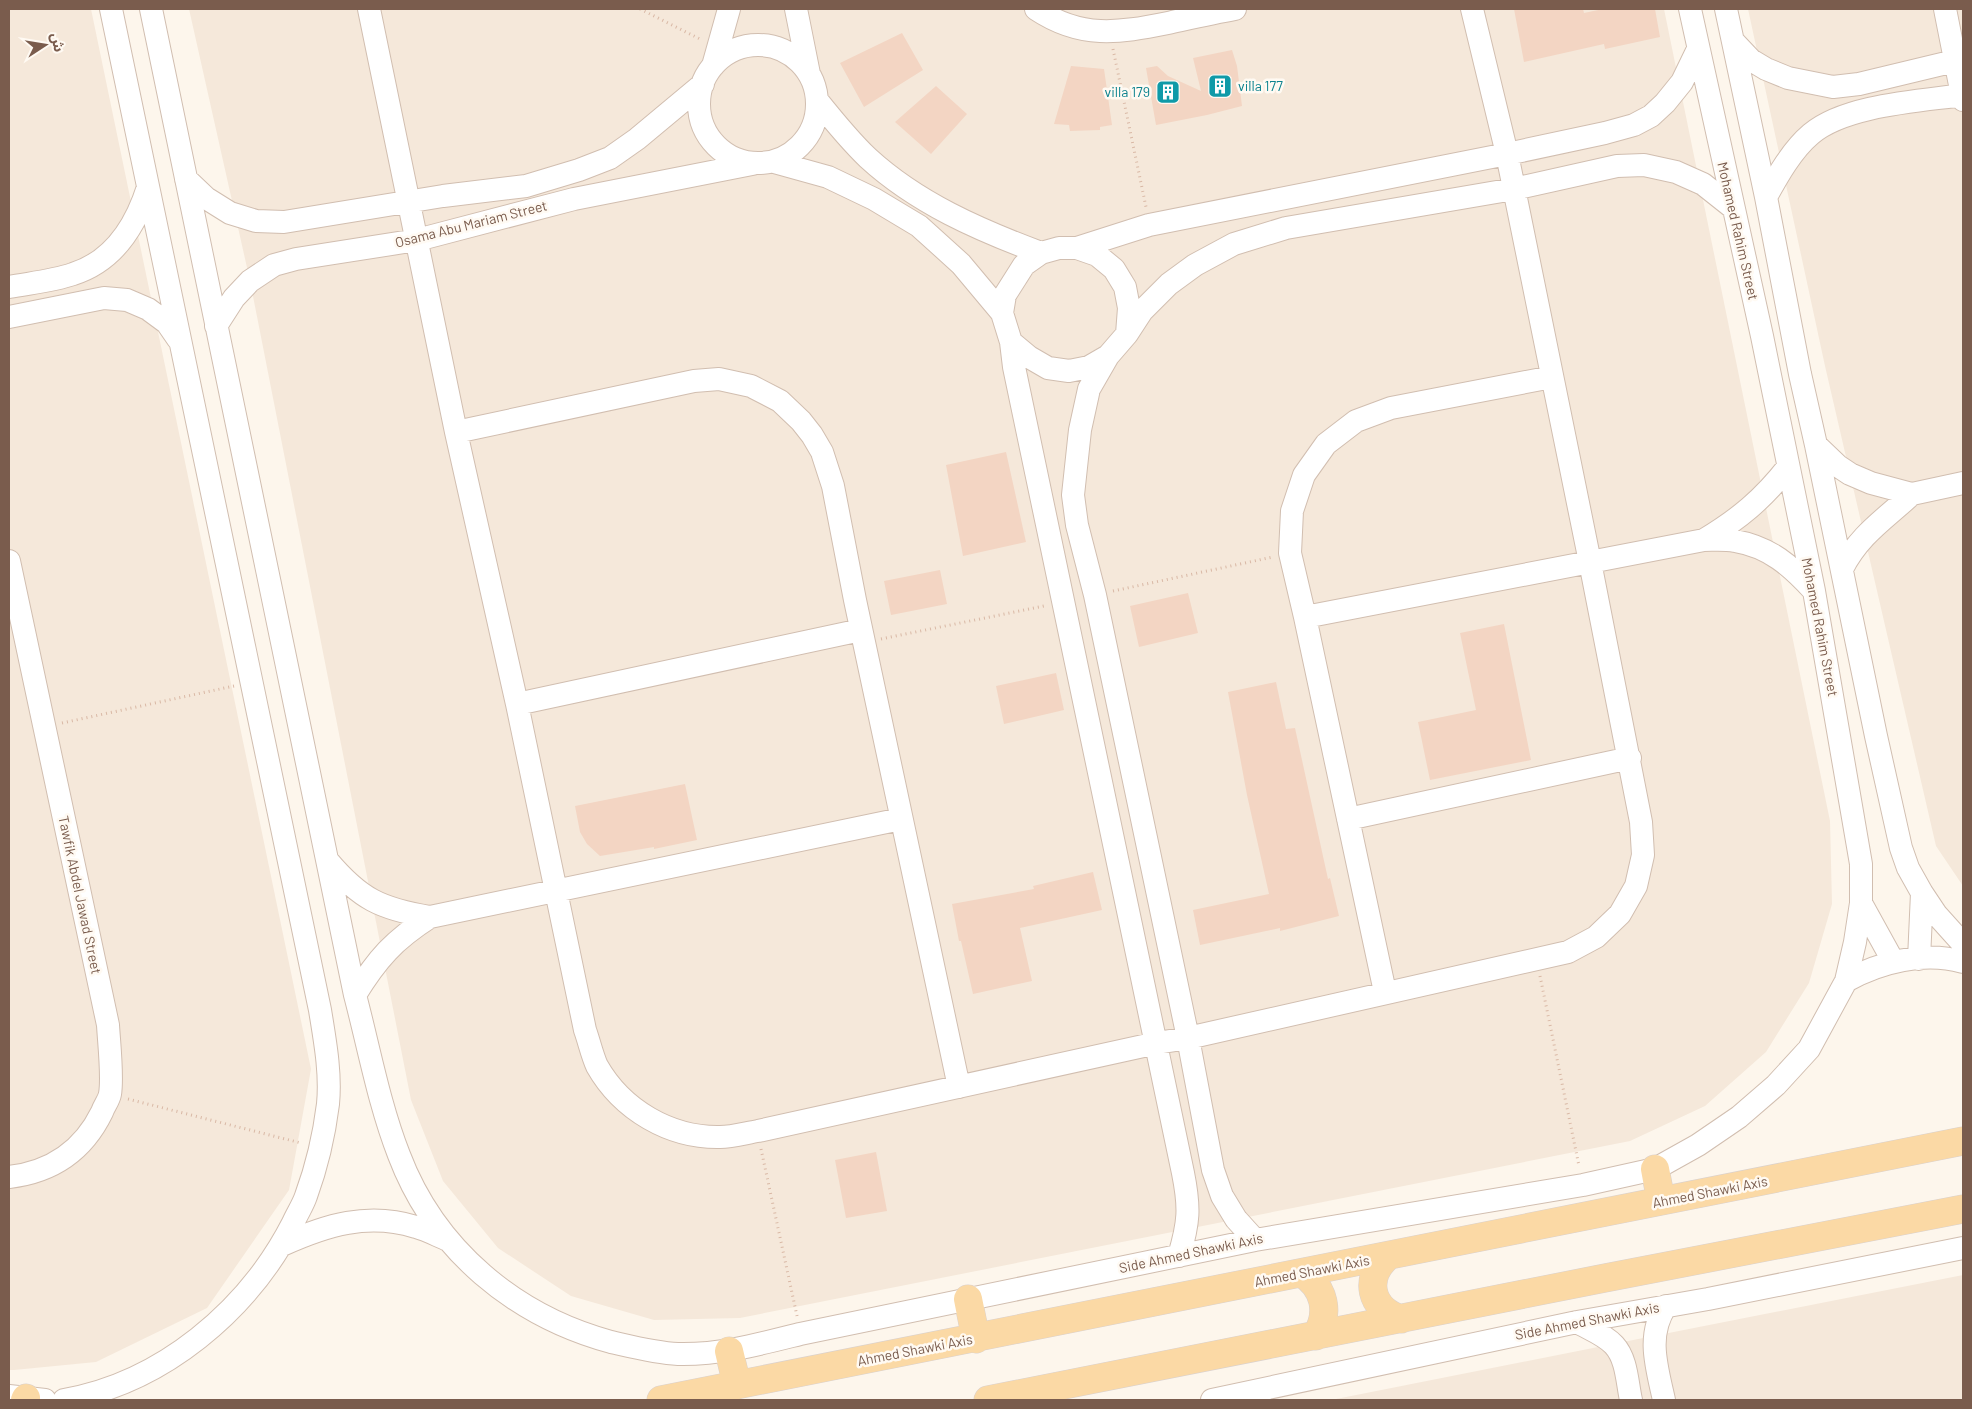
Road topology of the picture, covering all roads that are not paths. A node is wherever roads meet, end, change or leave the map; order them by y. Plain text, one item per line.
1 (111, 9) edge
2 (151, 9) edge
3 (369, 9) edge
4 (729, 9) edge
5 (796, 9) edge
6 (1036, 9) edge
7 (1236, 9) edge
8 (1472, 9) edge
9 (1690, 9) edge
10 (1726, 9) edge
11 (1945, 9) edge
12 (1734, 42) junction
13 (1698, 49) junction
14 (1959, 60) edge
15 (711, 66) junction
16 (809, 74) junction
17 (1963, 97) edge
18 (817, 100) junction
19 (1507, 154) junction
20 (763, 163) junction
21 (186, 179) junction
22 (148, 186) junction
23 (1514, 189) junction
24 (1766, 197) junction
25 (409, 203) junction
26 (1732, 207) junction
27 (417, 240) junction
28 (1077, 248) junction
29 (1041, 253) junction
30 (9, 287) edge
31 (1002, 313) junction
32 (9, 317) edge
33 (216, 326) junction
34 (1790, 328) junction
35 (1127, 334) junction
36 (1762, 336) junction
37 (180, 342) junction
38 (1011, 342) junction
39 (1108, 356) junction
40 (1552, 377) junction
41 (456, 432) junction
42 (1816, 445) junction
43 (1788, 467) junction
44 (1963, 483) edge
45 (1912, 494) junction
46 (1704, 540) junction
47 (9, 561) edge
48 (1590, 562) junction
49 (1842, 569) junction
50 (269, 583) junction
51 (233, 590) junction
52 (1814, 591) junction
53 (1306, 616) junction
54 (862, 636) junction
55 (517, 704) junction
56 (1630, 758) junction
57 (901, 819) junction
58 (1348, 819) junction
59 (326, 859) junction
60 (554, 891) junction
61 (1922, 894) junction
62 (1861, 903) junction
63 (430, 917) junction
64 (1963, 944) edge
65 (1919, 959) junction
66 (1893, 961) junction
67 (1963, 962) edge
68 (1846, 981) junction
69 (1384, 992) junction
70 (355, 995) junction
71 (1188, 1038) junction
72 (1157, 1043) junction
73 (959, 1087) junction
74 (1963, 1141) edge
75 (1655, 1169) junction
76 (9, 1178) edge
77 (1661, 1202) junction
78 (1963, 1209) edge
79 (448, 1240) junction
80 (1255, 1240) junction
81 (282, 1245) junction
82 (1963, 1248) edge
83 (1179, 1256) junction
84 (1388, 1256) junction
85 (1302, 1273) junction
86 (968, 1299) junction
87 (1666, 1306) junction
88 (1401, 1319) junction
89 (1577, 1322) junction
90 (1316, 1336) junction
91 (976, 1339) junction
92 (730, 1351) junction
93 (737, 1385) junction
94 (999, 1399) edge
95 (64, 1400) edge
96 (661, 1400) edge
97 (1212, 1400) edge
98 (1631, 1400) edge
99 (1664, 1400) edge

1 - 22 street
2 - 21 street
3 - 25 street
4 - 15 street
5 - 16 street
6 - 7 street
8 - 19 street
9 - 13 street, Mohamed Rahim Street
10 - 12 street
11 - 14 street
12 - 14 street
12 - 24 street
13 - 19 street
13 - 26 street, Mohamed Rahim Street
14 - 17 street
15 - 16 street
15 - 20 street
15 - 25 street, Osama Abu Mariam Street
16 - 18 street
17 - 24 street
18 - 20 street
18 - 29 street
19 - 23 street
19 - 28 street
20 - 27 street, Osama Abu Mariam Street
20 - 31 street, Osama Abu Mariam Street
21 - 25 street, Osama Abu Mariam Street
21 - 33 street
22 - 30 street
22 - 37 street
23 - 26 street
23 - 35 street
23 - 40 street
24 - 34 street
25 - 27 street
26 - 36 street, Mohamed Rahim Street
27 - 33 street, Osama Abu Mariam Street
27 - 41 street
28 - 29 street
28 - 35 street
29 - 31 street
31 - 38 street
32 - 37 street
33 - 50 street
34 - 36 street
34 - 42 street
35 - 39 street
36 - 43 street, Mohamed Rahim Street
37 - 51 street
38 - 39 street
38 - 72 street
39 - 71 street
40 - 48 street
40 - 53 street
41 - 54 street
41 - 55 street
42 - 45 street
42 - 49 street
43 - 46 street
43 - 52 street, Mohamed Rahim Street
44 - 45 street
45 - 49 street
46 - 48 street
46 - 52 street
47 - 76 street, Tawfik Abdel Jawad Street
48 - 53 street
48 - 56 street
49 - 61 street
50 - 51 street
50 - 59 street
51 - 81 street
52 - 62 street, Mohamed Rahim Street
53 - 58 street
54 - 55 street
54 - 57 street
55 - 60 street
56 - 58 street
56 - 69 street
57 - 60 street
57 - 73 street
58 - 69 street
59 - 63 street
59 - 70 street
60 - 63 street
60 - 73 street
61 - 64 street
61 - 65 street
62 - 66 street
62 - 68 street, Mohamed Rahim Street
63 - 70 street
65 - 66 street
65 - 67 street
66 - 68 street
68 - 75 street, Mohamed Rahim Street
69 - 71 street
70 - 79 street
71 - 72 street
71 - 80 street
72 - 73 street
72 - 83 street
74 - 77 main road, Ahmed Shawki Axis
75 - 77 main road
75 - 80 street, Side Ahmed Shawki Axis
77 - 84 main road, Ahmed Shawki Axis
78 - 88 main road
79 - 81 street
79 - 92 street, Side Ahmed Shawki Axis
80 - 83 street, Side Ahmed Shawki Axis
81 - 95 street
82 - 87 street, Side Ahmed Shawki Axis
83 - 86 street, Side Ahmed Shawki Axis
84 - 85 main road, Ahmed Shawki Axis
84 - 88 main road
85 - 90 main road
85 - 91 main road, Ahmed Shawki Axis
86 - 91 main road
86 - 92 street, Side Ahmed Shawki Axis
87 - 89 street, Side Ahmed Shawki Axis
87 - 99 street
88 - 90 main road
89 - 97 street, Side Ahmed Shawki Axis
89 - 98 street
90 - 94 main road
91 - 93 main road, Ahmed Shawki Axis
92 - 93 main road
93 - 96 main road, Ahmed Shawki Axis

